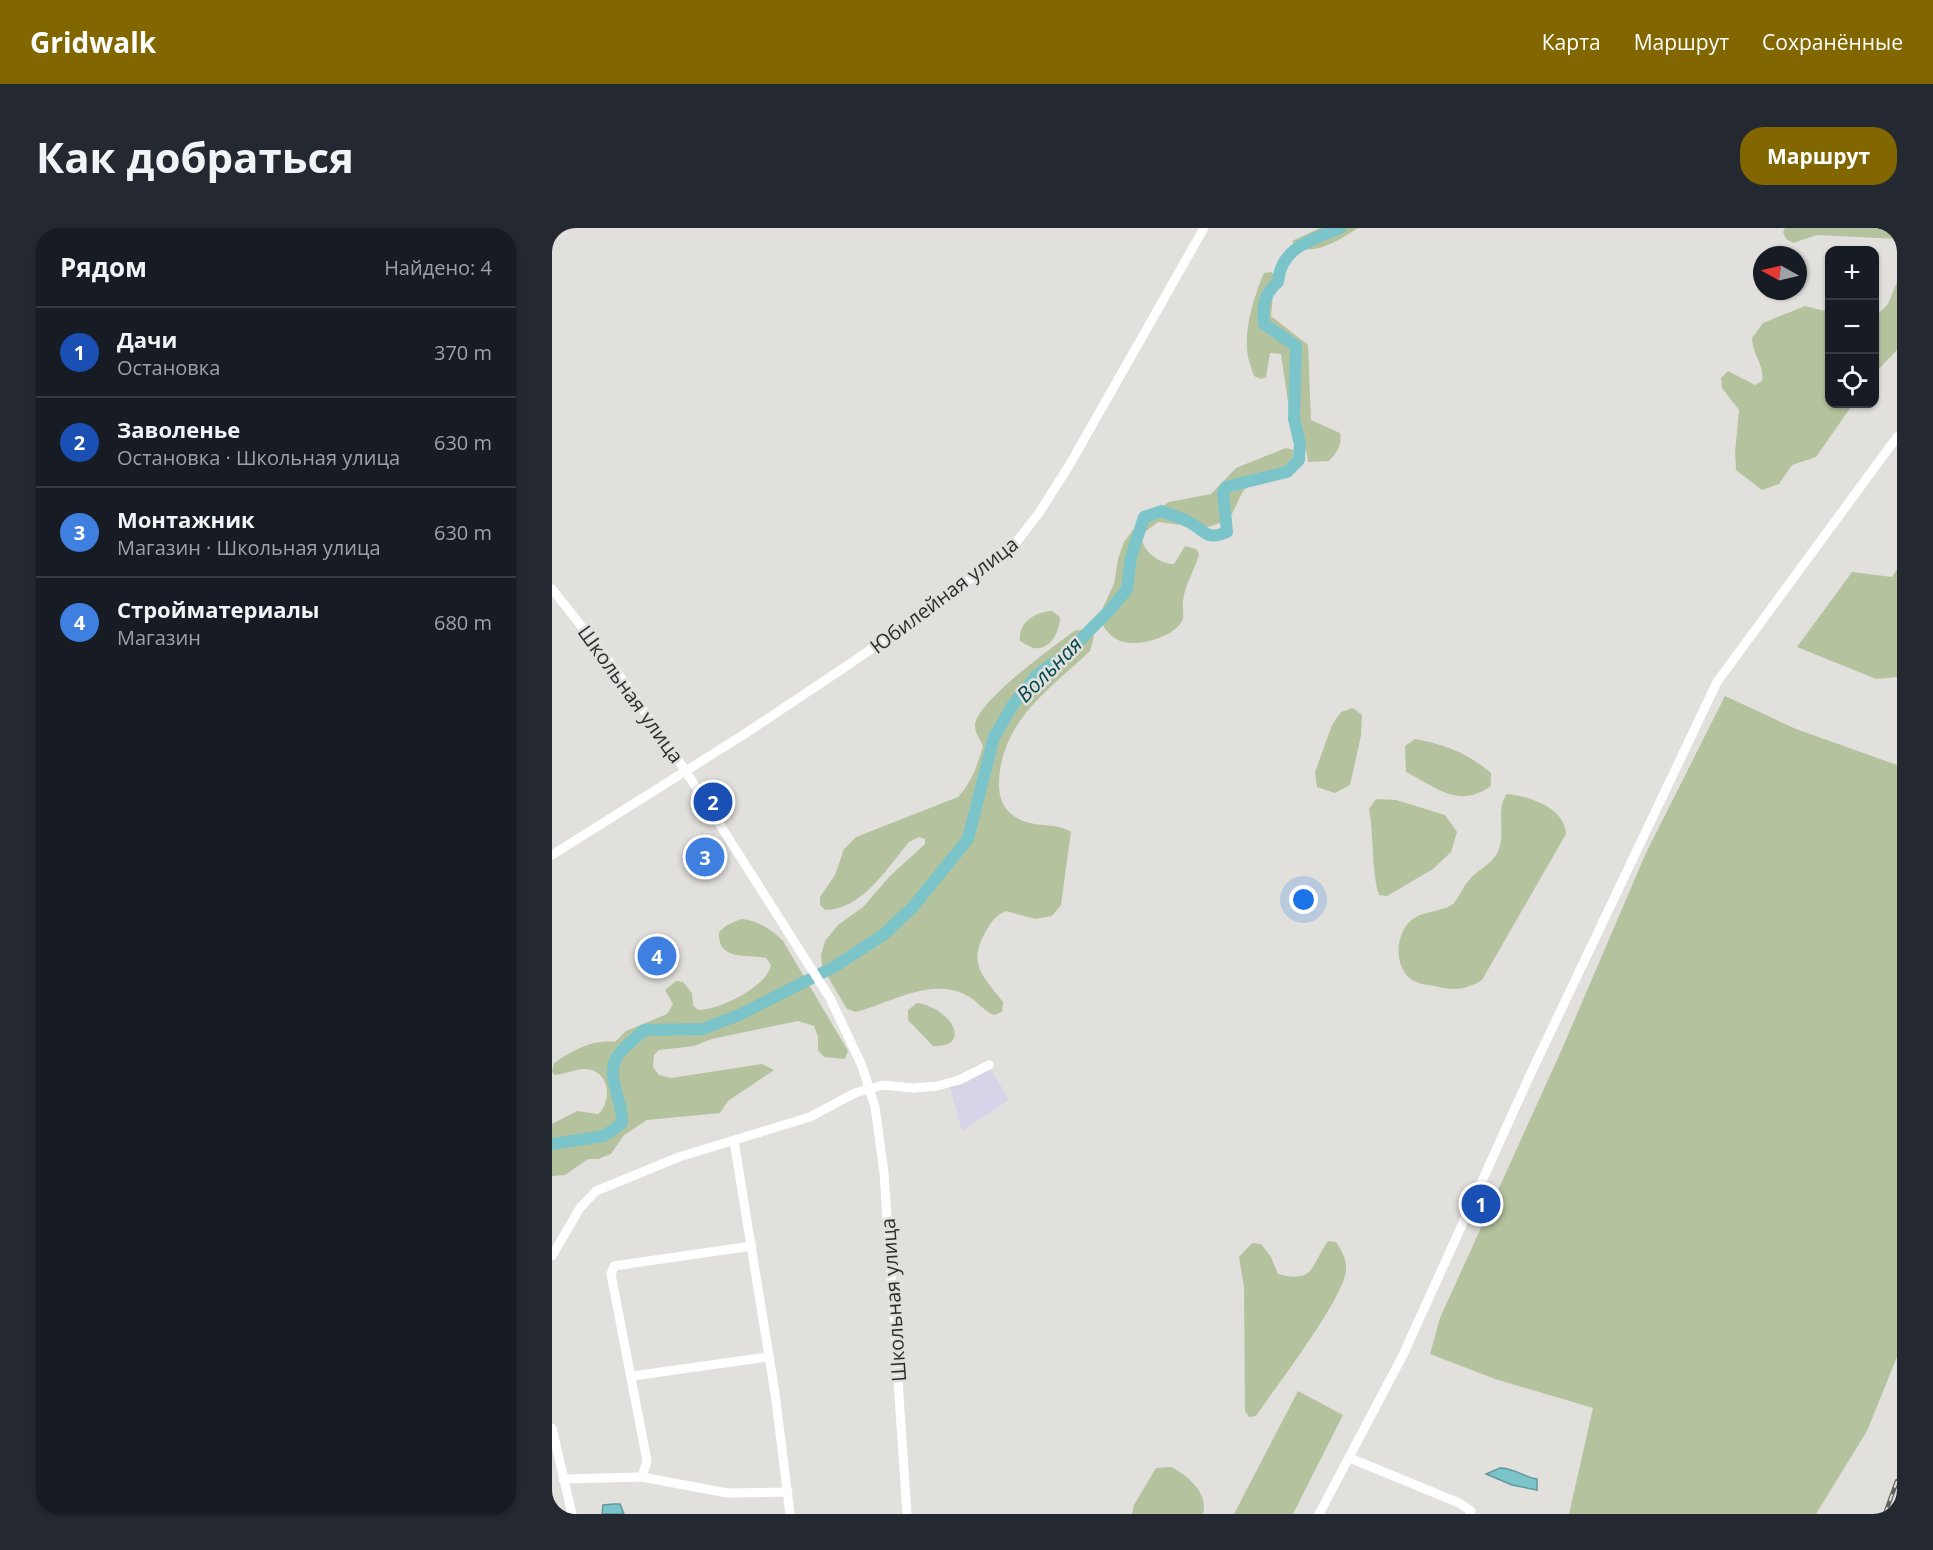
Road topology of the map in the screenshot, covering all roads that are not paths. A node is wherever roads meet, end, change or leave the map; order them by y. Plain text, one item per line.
1 (1204, 228) edge
2 (1897, 437) edge
3 (552, 590) edge
4 (685, 770) junction
5 (552, 855) edge
6 (990, 1065) dead end
7 (870, 1088) junction
8 (734, 1141) junction
9 (752, 1246) junction
10 (552, 1256) edge
11 (768, 1357) junction
12 (632, 1376) junction
13 (552, 1428) edge
14 (1350, 1458) junction
15 (556, 1466) edge
16 (642, 1477) junction
17 (563, 1479) junction
18 (788, 1492) junction
19 (572, 1514) edge
20 (790, 1514) edge
21 (908, 1514) edge
22 (1319, 1514) edge
23 (1470, 1514) edge

1 - 4 street, Юбилейная улица
2 - 14 street
3 - 4 street, Школьная улица
4 - 5 street, Юбилейная улица
4 - 7 street, Школьная улица
6 - 7 street
7 - 8 street
7 - 21 street, Школьная улица
8 - 9 street
8 - 10 street
9 - 11 street
9 - 12 street
11 - 12 street
11 - 18 street
12 - 16 street
13 - 15 street
14 - 22 street
14 - 23 street
15 - 17 street
16 - 17 street
16 - 18 street
17 - 19 street
18 - 20 street

